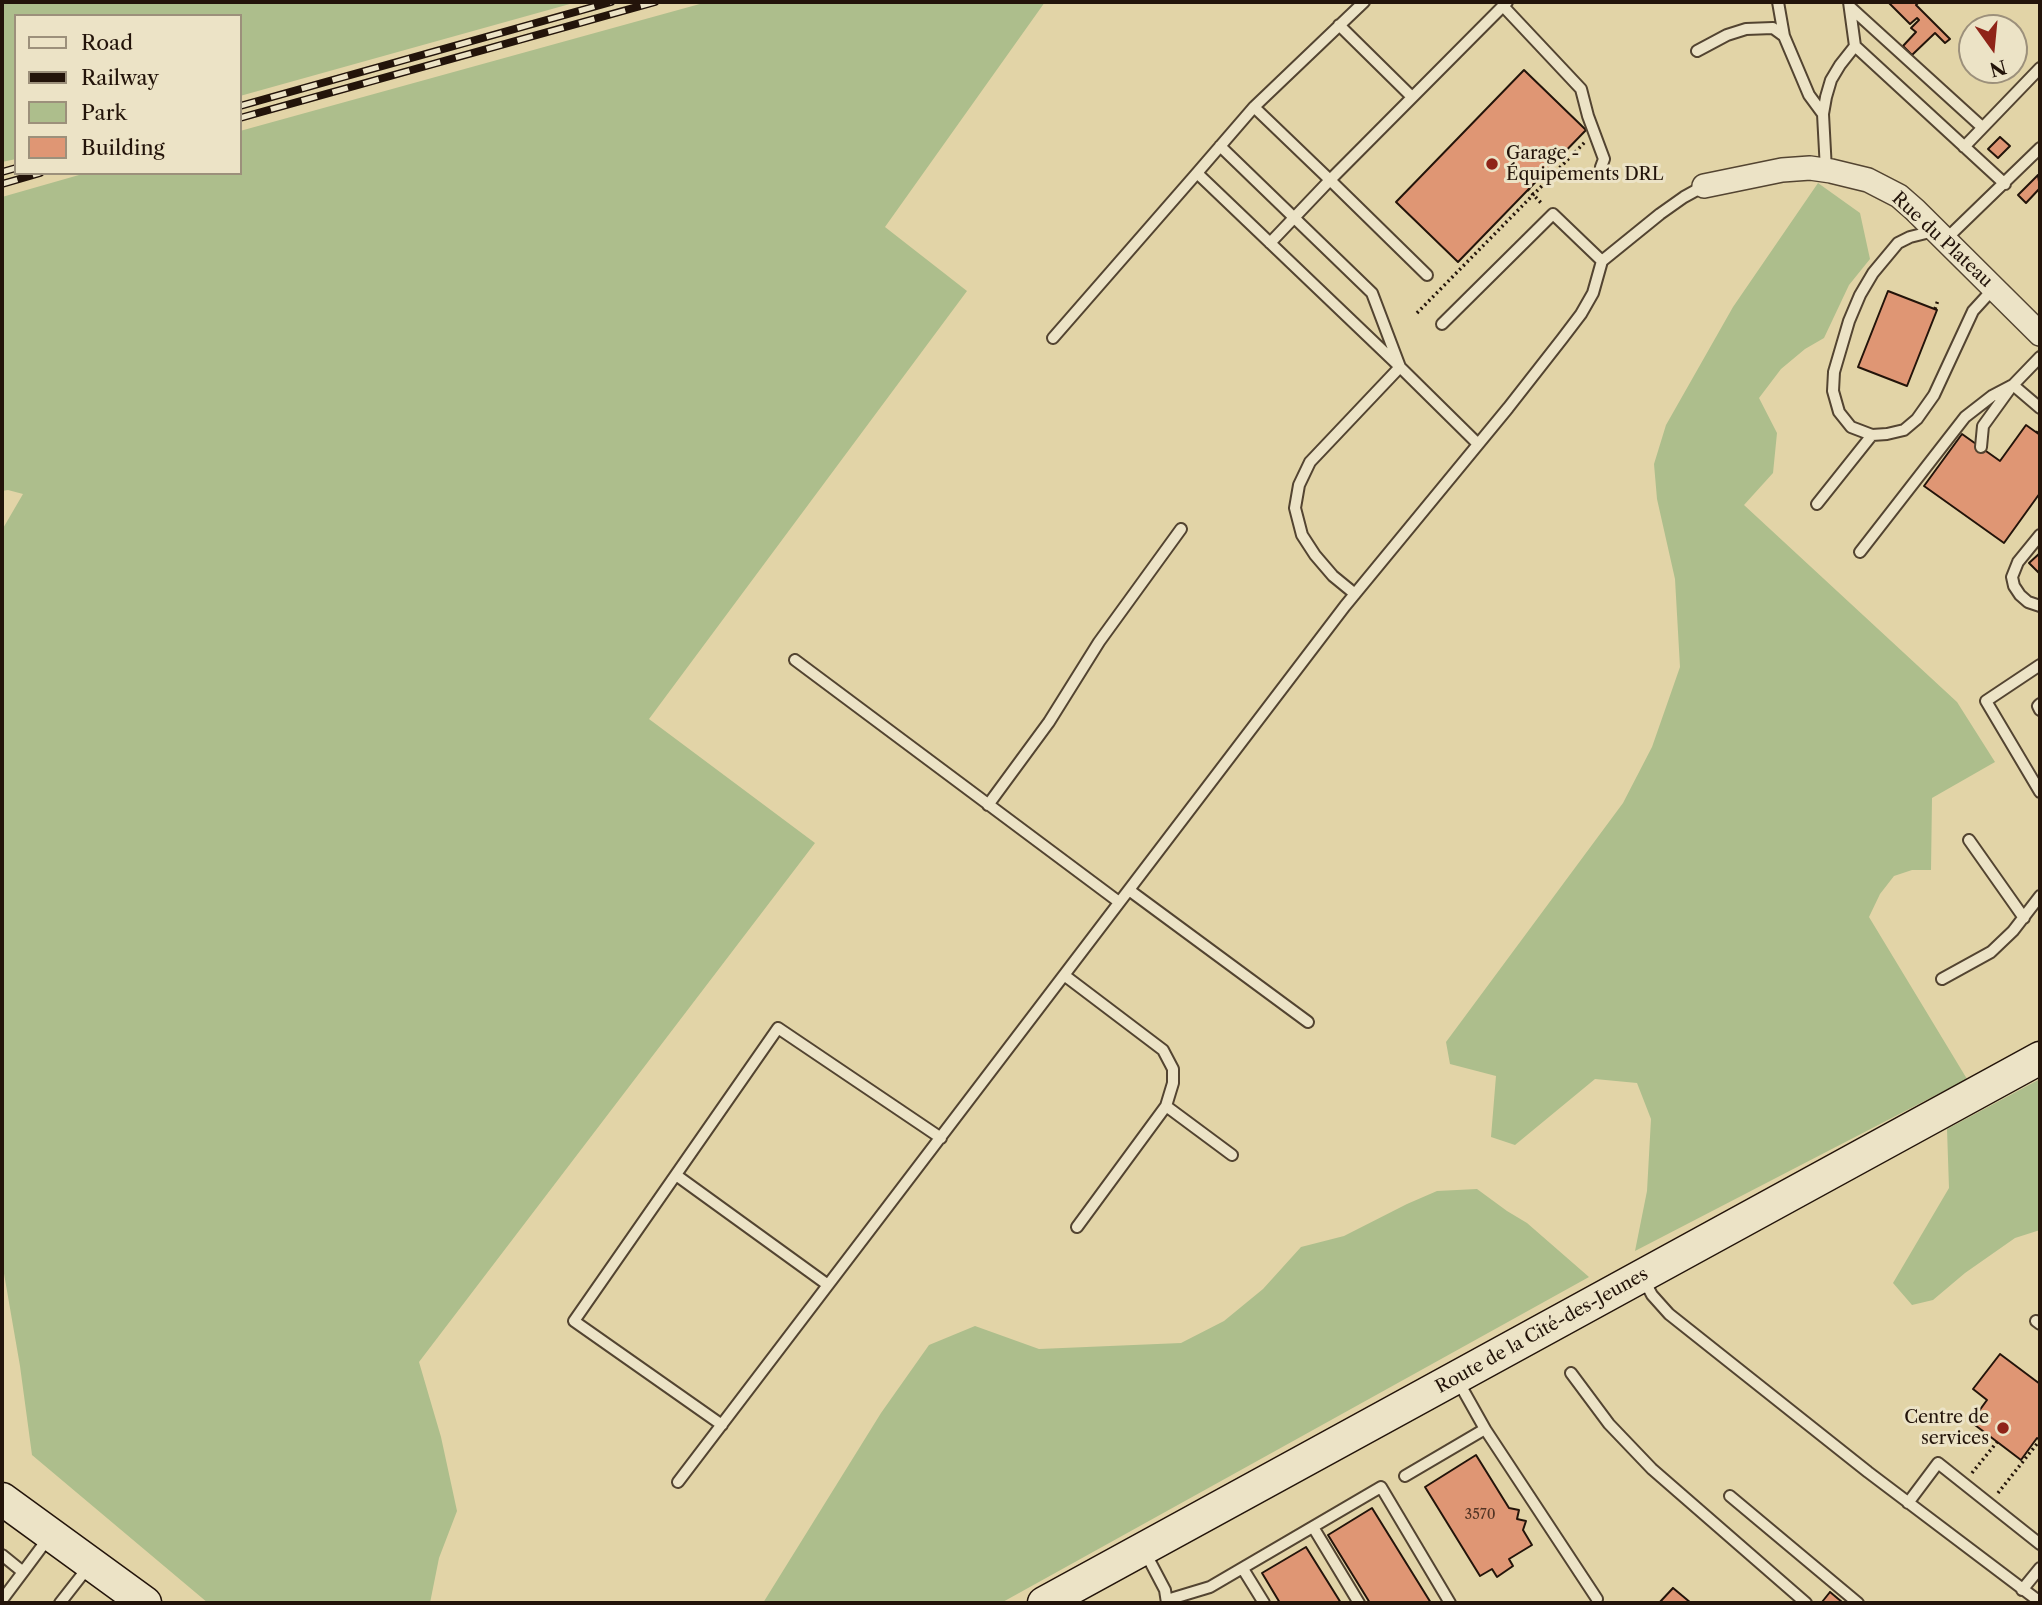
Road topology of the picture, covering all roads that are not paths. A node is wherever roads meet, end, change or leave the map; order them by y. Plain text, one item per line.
1 (1364, 2) edge
2 (1778, 2) edge
3 (1505, 4) edge
4 (1849, 4) edge
5 (1339, 25) junction
6 (1784, 36) junction
7 (1856, 46) junction
8 (1697, 51) dead end
9 (2040, 68) edge
10 (1412, 97) junction
11 (1254, 107) junction
12 (1823, 114) junction
13 (1982, 127) junction
14 (1220, 146) junction
15 (1964, 147) junction
16 (2040, 148) edge
17 (1601, 167) dead end
18 (1826, 170) junction
19 (1197, 173) junction
20 (1330, 180) junction
21 (2005, 184) junction
22 (1704, 186) joint
23 (1294, 218) junction
24 (1938, 233) junction
25 (1270, 243) junction
26 (1602, 261) junction
27 (1427, 275) dead end
28 (1994, 288) junction
29 (1441, 324) dead end
30 (2040, 334) edge
31 (1053, 338) dead end
32 (2040, 357) edge
33 (1400, 366) junction
34 (2013, 385) junction
35 (2040, 408) edge
36 (1872, 435) junction
37 (1478, 444) junction
38 (1981, 447) dead end
39 (1817, 503) dead end
40 (1181, 529) dead end
41 (2040, 535) edge
42 (1860, 552) dead end
43 (1355, 594) junction
44 (2040, 606) edge
45 (795, 660) dead end
46 (2040, 665) edge
47 (2040, 792) edge
48 (988, 805) junction
49 (1969, 840) dead end
50 (1129, 890) junction
51 (2040, 895) edge
52 (1119, 902) junction
53 (2024, 918) junction
54 (1064, 975) junction
55 (1942, 979) dead end
56 (1308, 1022) dead end
57 (2040, 1058) edge
58 (1166, 1106) junction
59 (940, 1138) junction
60 (1232, 1155) dead end
61 (676, 1175) junction
62 (1077, 1227) dead end
63 (1642, 1276) junction
64 (828, 1285) junction
65 (1571, 1373) dead end
66 (1456, 1377) junction
67 (722, 1425) junction
68 (1485, 1429) junction
69 (1405, 1476) dead end
70 (678, 1482) dead end
71 (1730, 1496) dead end
72 (2, 1499) edge
73 (1908, 1503) junction
74 (1313, 1527) junction
75 (51, 1535) junction
76 (2040, 1544) edge
77 (1143, 1550) junction
78 (2, 1555) edge
79 (91, 1564) junction
80 (2040, 1568) edge
81 (1243, 1569) junction
82 (23, 1572) junction
83 (2022, 1590) junction
84 (2, 1600) edge
85 (1182, 1600) edge
86 (1597, 1600) dead end
87 (1167, 1602) edge
88 (2040, 1602) edge
89 (61, 1603) edge
90 (145, 1603) edge
91 (1044, 1603) edge
92 (1264, 1603) edge
93 (1359, 1603) edge
94 (1450, 1603) edge
95 (1806, 1603) edge
96 (1858, 1603) edge

1 - 5 lane
2 - 6 lane
3 - 10 lane
3 - 17 lane
4 - 7 lane
4 - 13 lane
5 - 10 lane
5 - 11 lane
6 - 8 lane
6 - 12 lane
7 - 12 lane
7 - 15 lane
9 - 13 lane
10 - 20 lane
11 - 14 lane
11 - 20 lane
12 - 18 lane
13 - 15 lane
14 - 19 lane
14 - 23 lane
15 - 21 lane
16 - 21 lane
18 - 22 street, Rue du Plateau
18 - 24 street, Rue du Plateau
19 - 25 lane
19 - 31 lane
20 - 23 lane
20 - 27 lane
21 - 24 lane
22 - 26 lane
23 - 25 lane
23 - 33 lane
24 - 28 street, Rue du Plateau
24 - 36 lane
25 - 33 lane
26 - 29 lane
26 - 37 lane
28 - 30 street, Rue du Plateau
28 - 36 lane
32 - 34 lane
33 - 37 lane
33 - 43 lane
34 - 35 lane
34 - 38 lane
34 - 42 lane
36 - 39 lane
37 - 43 lane
40 - 48 lane
41 - 44 lane
43 - 50 lane
45 - 48 lane
46 - 47 lane
48 - 52 lane
49 - 53 lane
50 - 52 lane
50 - 56 lane
51 - 53 lane
52 - 54 lane
53 - 55 lane
54 - 58 lane
54 - 59 lane
57 - 63 main road, Route de la Cité-des-Jeunes
58 - 60 lane
58 - 62 lane
59 - 61 lane
59 - 64 lane
61 - 64 lane
61 - 67 lane
63 - 66 main road, Route de la Cité-des-Jeunes
63 - 73 lane
64 - 67 lane
65 - 95 lane
66 - 68 lane
66 - 77 main road, Route de la Cité-des-Jeunes
67 - 70 lane
68 - 69 lane
68 - 86 lane
71 - 96 lane
72 - 75 main road
73 - 76 lane
73 - 83 lane
74 - 81 lane
74 - 93 lane
74 - 94 lane
75 - 79 main road
75 - 82 lane
77 - 87 lane
77 - 91 main road, Route de la Cité-des-Jeunes
78 - 82 lane
79 - 89 lane
79 - 90 main road
80 - 83 lane
81 - 85 lane
81 - 92 lane
82 - 84 lane
83 - 88 lane
85 - 87 lane

